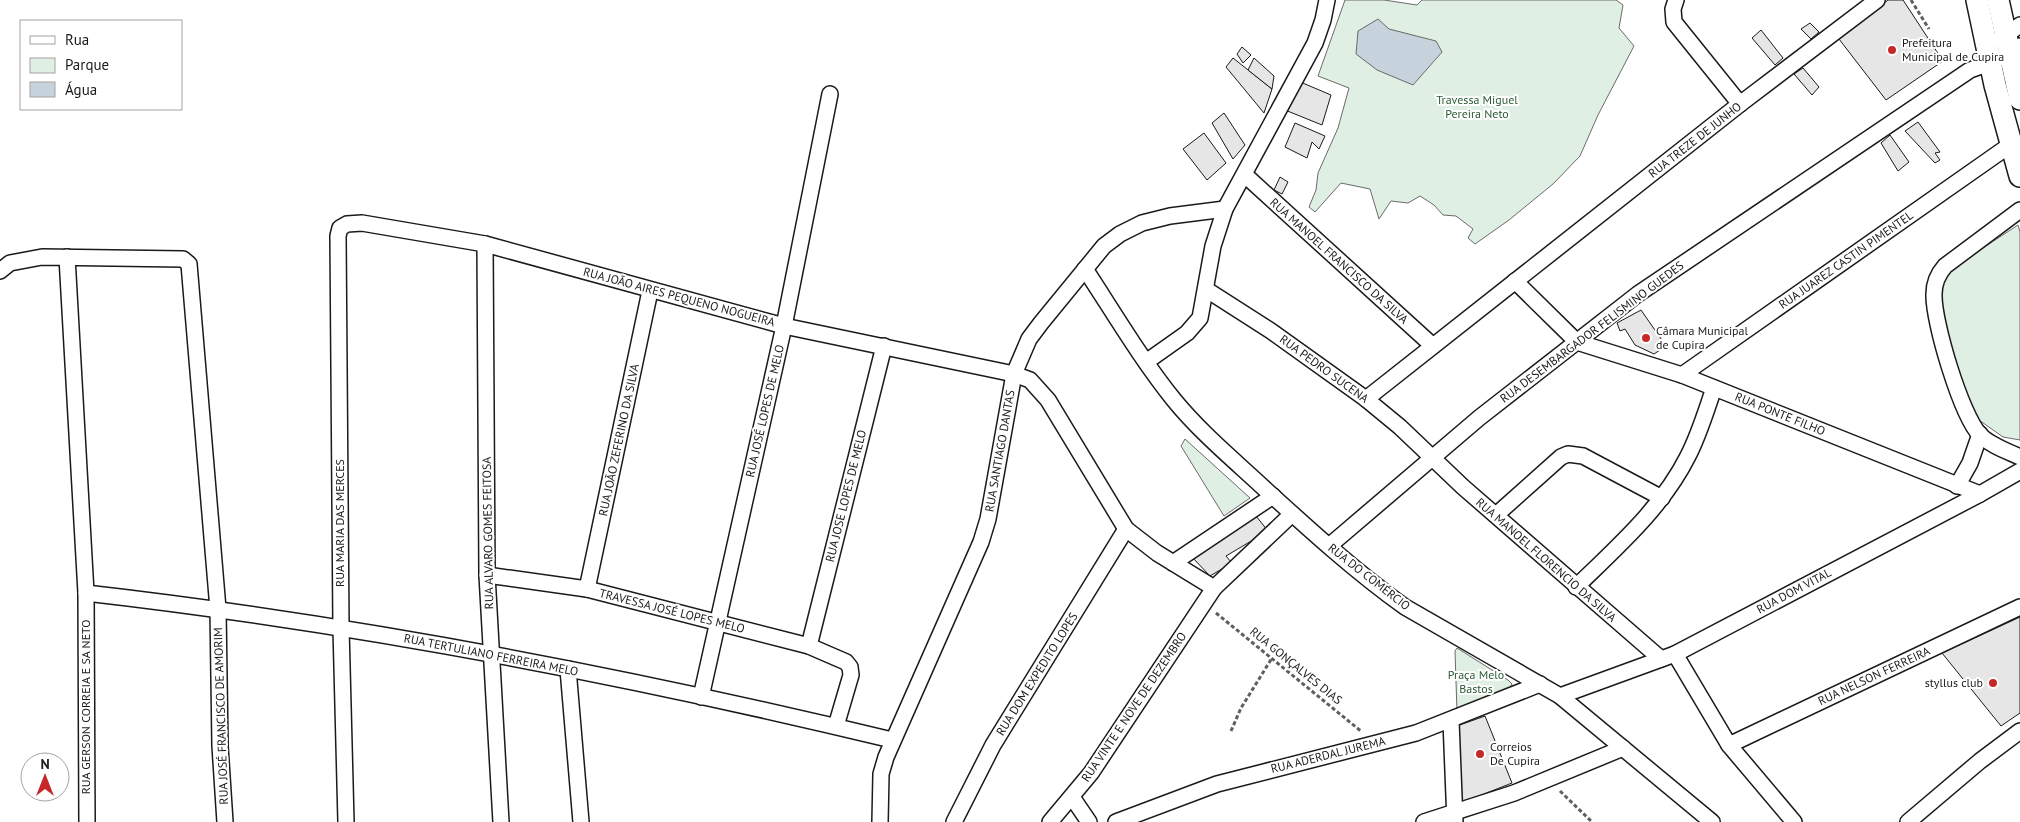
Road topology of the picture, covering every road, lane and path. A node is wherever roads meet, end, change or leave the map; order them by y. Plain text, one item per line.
1 (1676, 0) edge
2 (1877, 0) edge
3 (1911, 0) edge
4 (1977, 0) edge
5 (1998, 0) edge
6 (1327, 1) edge
7 (1930, 29) dead end
8 (2014, 40) edge
9 (1989, 55) junction
10 (830, 94) dead end
11 (2020, 99) edge
12 (1740, 104) junction
13 (2010, 145) junction
14 (1245, 175) junction
15 (2020, 176) edge
16 (1225, 209) junction
17 (2020, 210) edge
18 (344, 226) joint
19 (485, 244) junction
20 (67, 257) junction
21 (1085, 269) junction
22 (0, 271) edge
23 (1515, 281) junction
24 (1207, 290) junction
25 (650, 291) junction
26 (784, 326) junction
27 (1577, 342) junction
28 (884, 346) junction
29 (1433, 346) junction
30 (1146, 362) junction
31 (1014, 374) junction
32 (1682, 375) junction
33 (1714, 388) junction
34 (1366, 399) junction
35 (1980, 434) junction
36 (2020, 457) edge
37 (1434, 458) junction
38 (2020, 471) edge
39 (1956, 486) junction
40 (1980, 494) junction
41 (1273, 496) junction
42 (1662, 498) junction
43 (1292, 514) junction
44 (1496, 515) junction
45 (1126, 529) junction
46 (1329, 546) junction
47 (1173, 563) junction
48 (487, 575) junction
49 (1576, 587) junction
50 (1214, 588) junction
51 (587, 589) junction
52 (86, 592) junction
53 (1204, 603) junction
54 (2020, 606) edge
55 (218, 609) junction
56 (717, 622) junction
57 (341, 628) junction
58 (809, 646) junction
59 (491, 653) junction
60 (1668, 656) junction
61 (1272, 658) junction
62 (568, 669) junction
63 (1540, 684) junction
64 (1560, 696) junction
65 (701, 697) junction
66 (1451, 721) junction
67 (836, 726) junction
68 (1231, 731) dead end
69 (2020, 731) edge
70 (892, 740) junction
71 (1376, 743) junction
72 (1728, 746) junction
73 (1623, 748) junction
74 (1546, 779) junction
75 (1072, 797) junction
76 (1454, 818) edge
77 (1918, 819) edge
78 (87, 822) edge
79 (226, 822) edge
80 (346, 822) edge
81 (501, 822) edge
82 (581, 822) edge
83 (880, 822) edge
84 (954, 822) edge
85 (1050, 822) edge
86 (1089, 822) edge
87 (1116, 822) edge
88 (1424, 822) edge
89 (1592, 822) edge
90 (1712, 822) edge
91 (1794, 822) edge

1 - 12 street
2 - 12 street, RUA TREZE DE JUNHO
3 - 7 path
4 - 9 main road
5 - 8 main road
6 - 14 street
8 - 9 street
8 - 11 main road
9 - 13 main road
9 - 27 street, RUA DESEMBARGADOR FELISMINO GUEDES
10 - 26 street, RUA JOSÉ LOPES DE MELO
12 - 23 street, RUA TREZE DE JUNHO
13 - 15 main road
13 - 32 street, RUA JUAREZ CASTIN PIMENTEL
14 - 16 street
14 - 29 street, RUA MANOEL FRANCISCO DA SILVA
16 - 21 street, RUA SANTIAGO DANTAS
16 - 24 street
17 - 35 street
18 - 19 street, RUA JOÃO AIRES PEQUENO NOGUEIRA
18 - 57 street, RUA MARIA DAS MERCES
19 - 25 street, RUA JOÃO AIRES PEQUENO NOGUEIRA
19 - 48 street, RUA ALVARO GOMES FEITOSA
20 - 22 street
20 - 52 street, RUA GERSON CORREIA E SA NETO
20 - 55 street, RUA JOSÉ FRANCISCO DE AMORIM
21 - 30 street, RUA DO COMÉRCIO
21 - 31 street, RUA SANTIAGO DANTAS
23 - 27 street
23 - 29 street, RUA TREZE DE JUNHO
24 - 30 street
24 - 34 street, RUA PEDRO SUCENA
25 - 26 street, RUA JOÃO AIRES PEQUENO NOGUEIRA
25 - 51 street, RUA JOÃO ZEFERINO DA SILVA
26 - 28 street, RUA JOÃO AIRES PEQUENO NOGUEIRA
26 - 56 street, RUA JOSÉ LOPES DE MELO
27 - 32 street, RUA PONTE FILHO
27 - 37 street, RUA DESEMBARGADOR FELISMINO GUEDES
28 - 31 street, RUA JOÃO AIRES PEQUENO NOGUEIRA
28 - 58 street, RUA JOSE LOPES DE MELO
29 - 34 street, RUA TREZE DE JUNHO
30 - 41 street, RUA DO COMÉRCIO
31 - 45 street, RUA JOÃO AIRES PEQUENO NOGUEIRA
31 - 70 street, RUA SANTIAGO DANTAS
32 - 33 street, RUA PONTE FILHO
33 - 39 street, RUA PONTE FILHO
33 - 42 street
34 - 37 street, RUA PEDRO SUCENA
35 - 36 street
35 - 39 street
37 - 44 street, RUA MANOEL FLORENCIO DA SILVA
37 - 46 street, RUA DESEMBARGADOR FELISMINO GUEDES
38 - 40 street, RUA DOM VITAL
39 - 40 street, RUA PONTE FILHO
40 - 60 street, RUA DOM VITAL
41 - 43 street, RUA DO COMÉRCIO
41 - 47 street
42 - 44 street
42 - 49 street
43 - 46 street, RUA DO COMÉRCIO
43 - 50 street, RUA VINTE E NOVE DE DEZEMBRO
44 - 49 street, RUA MANOEL FLORENCIO DA SILVA
45 - 47 street, RUA JOÃO AIRES PEQUENO NOGUEIRA
45 - 84 street, RUA DOM EXPEDITO LOPES
46 - 63 street, RUA DO COMÉRCIO
47 - 50 street, RUA JOÃO AIRES PEQUENO NOGUEIRA
48 - 51 street, TRAVESSA JOSÉ LOPES MELO
48 - 59 street, RUA ALVARO GOMES FEITOSA
49 - 60 street, RUA MANOEL FLORENCIO DA SILVA
50 - 53 street, RUA VINTE E NOVE DE DEZEMBRO
51 - 56 street, TRAVESSA JOSÉ LOPES MELO
52 - 55 street, RUA TERTULIANO FERREIRA MELO
52 - 78 street, RUA GERSON CORREIA E SA NETO
53 - 61 path, RUA GONÇALVES DIAS
53 - 75 street, RUA VINTE E NOVE DE DEZEMBRO
54 - 72 street, RUA NELSON FERREIRA
55 - 57 street, RUA TERTULIANO FERREIRA MELO
55 - 79 street, RUA JOSÉ FRANCISCO DE AMORIM
56 - 58 street, TRAVESSA JOSÉ LOPES MELO
56 - 65 street, RUA JOSÉ LOPES DE MELO
57 - 59 street, RUA TERTULIANO FERREIRA MELO
57 - 80 street, RUA MARIA DAS MERCES
58 - 67 street, TRAVESSA JOSÉ LOPES MELO
59 - 62 street, RUA TERTULIANO FERREIRA MELO
59 - 81 street, RUA ALVARO GOMES FEITOSA
60 - 64 street, RUA DOM VITAL
60 - 72 street, RUA MANOEL FLORENCIO DA SILVA
61 - 68 path
61 - 71 path, RUA GONÇALVES DIAS
62 - 65 street, RUA TERTULIANO FERREIRA MELO
62 - 82 street
63 - 64 street, RUA DO COMÉRCIO
63 - 66 street, RUA ADERDAL JUREMA
64 - 73 street, RUA DO COMÉRCIO
65 - 67 street, RUA TERTULIANO FERREIRA MELO
66 - 71 street, RUA ADERDAL JUREMA
66 - 76 street
67 - 70 street, RUA TERTULIANO FERREIRA MELO
69 - 77 street
70 - 83 street, RUA SANTIAGO DANTAS
71 - 87 street, RUA ADERDAL JUREMA
72 - 91 street, RUA MANOEL FLORENCIO DA SILVA
73 - 74 street
73 - 90 street, RUA DO COMÉRCIO
74 - 76 street
74 - 89 path
75 - 85 street, RUA VINTE E NOVE DE DEZEMBRO
75 - 86 street
76 - 88 street

